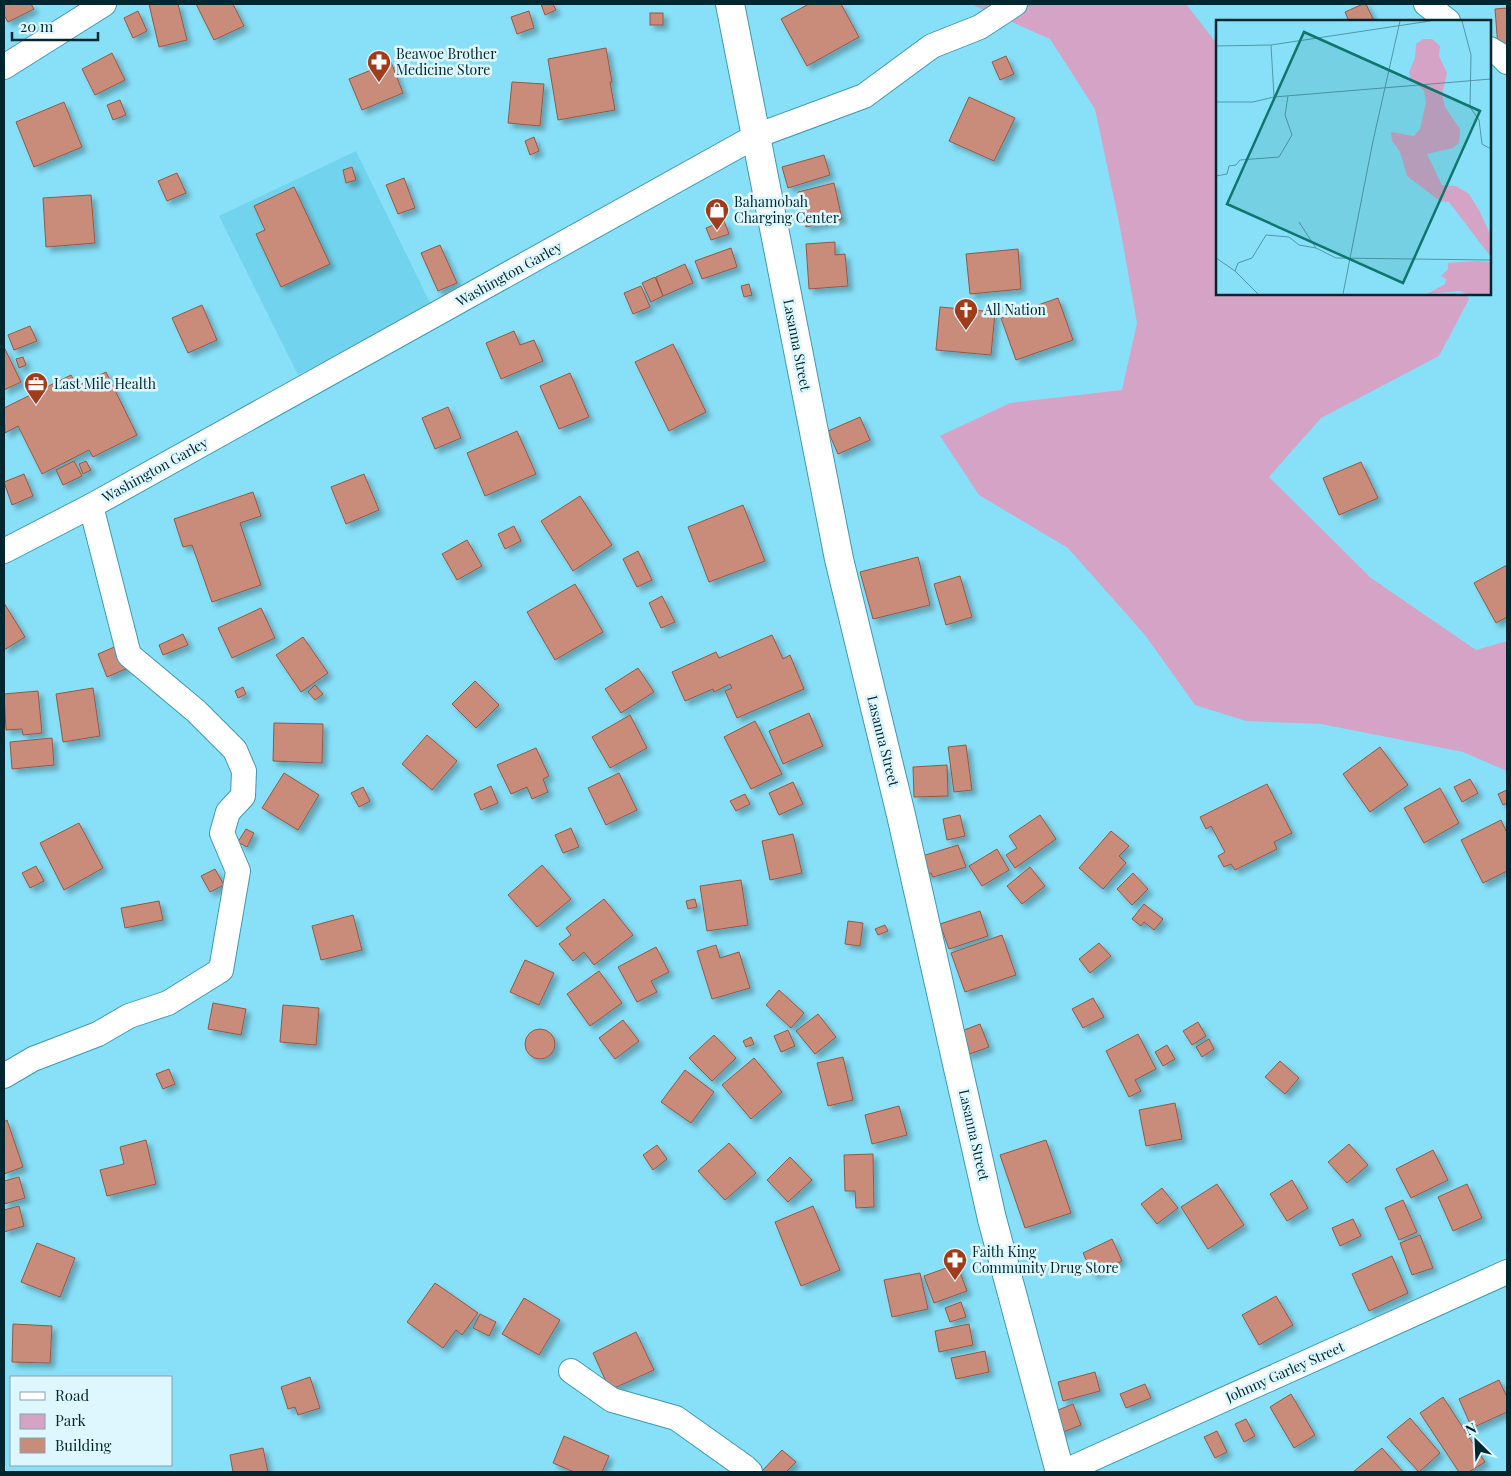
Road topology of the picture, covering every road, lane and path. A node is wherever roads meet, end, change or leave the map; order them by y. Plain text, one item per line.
1 (104, 4) edge
2 (730, 4) edge
3 (1015, 4) edge
4 (1426, 4) edge
5 (1447, 20) edge
6 (1491, 50) edge
7 (1507, 62) edge
8 (4, 67) edge
9 (756, 136) junction
10 (90, 506) junction
11 (4, 551) edge
12 (4, 1076) edge
13 (1507, 1272) edge
14 (571, 1371) dead end
15 (750, 1472) edge
16 (1061, 1472) edge

1 - 8 street
2 - 9 street, Lasanna Street
3 - 9 street, Washington Garley
4 - 5 street
6 - 7 street
9 - 10 street, Washington Garley
9 - 16 street, Lasanna Street
10 - 11 street, Washington Garley
10 - 12 street
13 - 16 street, Johnny Garley Street
14 - 15 street

